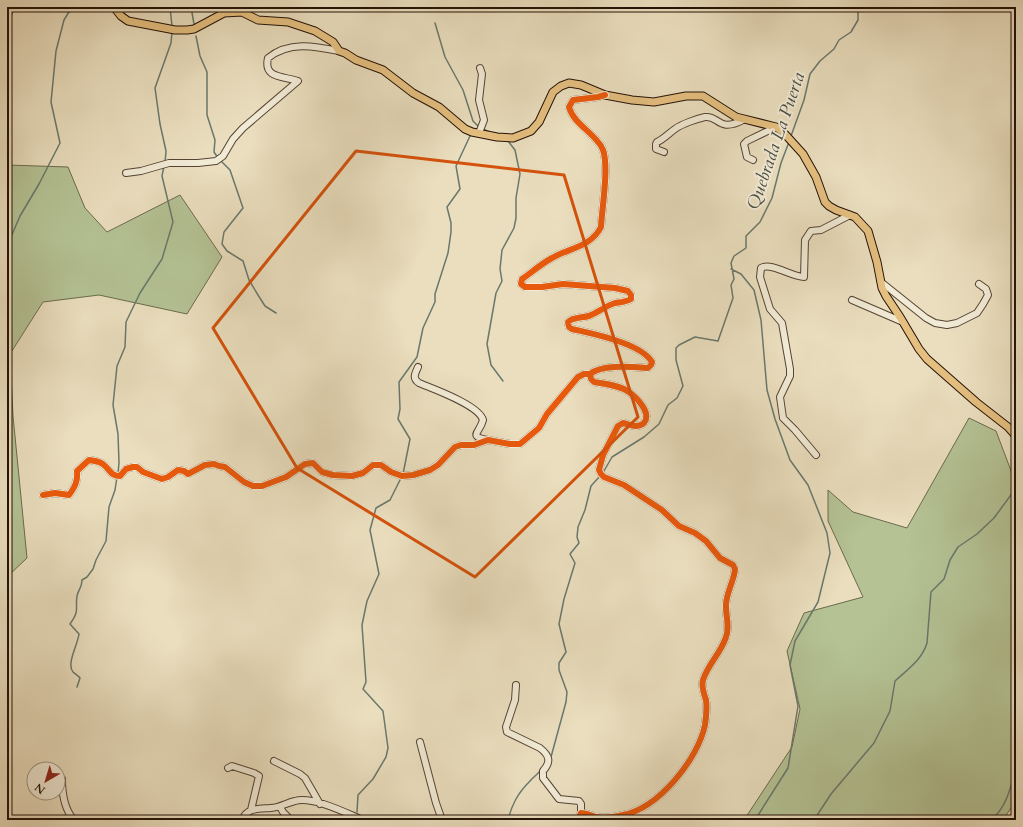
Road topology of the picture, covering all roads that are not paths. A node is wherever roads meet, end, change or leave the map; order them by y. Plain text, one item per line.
1 (114, 7) edge
2 (339, 51) junction
3 (480, 68) dead end
4 (605, 95) junction
5 (743, 120) junction
6 (776, 127) junction
7 (479, 133) junction
8 (664, 152) dead end
9 (753, 160) dead end
10 (126, 173) dead end
11 (850, 215) junction
12 (881, 282) junction
13 (979, 284) dead end
14 (852, 300) dead end
15 (903, 322) junction
16 (418, 367) dead end
17 (590, 374) junction
18 (1016, 436) edge
19 (488, 440) junction
20 (816, 455) dead end
21 (43, 496) dead end
22 (516, 685) dead end
23 (420, 742) dead end
24 (274, 761) dead end
25 (228, 768) dead end
26 (64, 801) edge
27 (320, 804) junction
28 (280, 807) junction
29 (251, 810) junction
30 (581, 813) junction
31 (74, 820) edge
32 (242, 820) edge
33 (291, 820) edge
34 (363, 820) edge
35 (442, 820) edge
36 (578, 820) edge

1 - 2 main road
2 - 7 main road
2 - 10 street
3 - 7 street
4 - 5 main road
4 - 7 main road
4 - 17 street
5 - 6 main road
5 - 8 street
6 - 9 street
6 - 11 main road
11 - 12 main road
11 - 20 street
12 - 13 street
12 - 15 main road
14 - 15 street
15 - 18 main road
16 - 19 street
17 - 19 street
17 - 30 street
19 - 21 street
22 - 30 street
23 - 35 street
24 - 27 street
25 - 29 street
26 - 31 street
27 - 28 street
27 - 34 street
28 - 29 street
28 - 33 street
29 - 32 street
30 - 36 street

